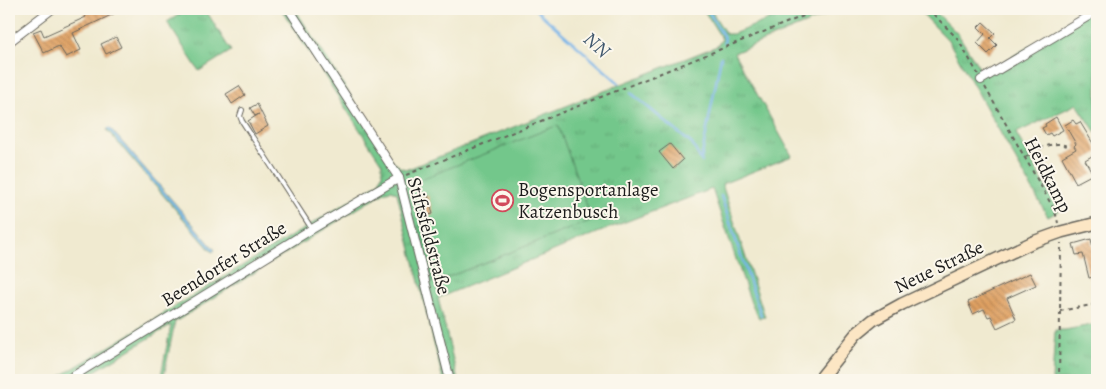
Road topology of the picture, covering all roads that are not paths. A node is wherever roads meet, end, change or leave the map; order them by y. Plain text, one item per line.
1 (52, 9) edge
2 (288, 9) edge
3 (1097, 10) edge
4 (9, 42) edge
5 (982, 80) road end
6 (242, 110) dead end
7 (399, 178) junction
8 (1097, 223) edge
9 (312, 229) junction
10 (67, 380) edge
11 (450, 380) edge
12 (818, 380) edge

1 - 4 street
2 - 7 street, Stiftsfeldstraße
3 - 5 street
6 - 9 lane
7 - 9 street, Beendorfer Straße
7 - 11 street, Stiftsfeldstraße
8 - 12 street, Neue Straße
9 - 10 street, Beendorfer Straße

